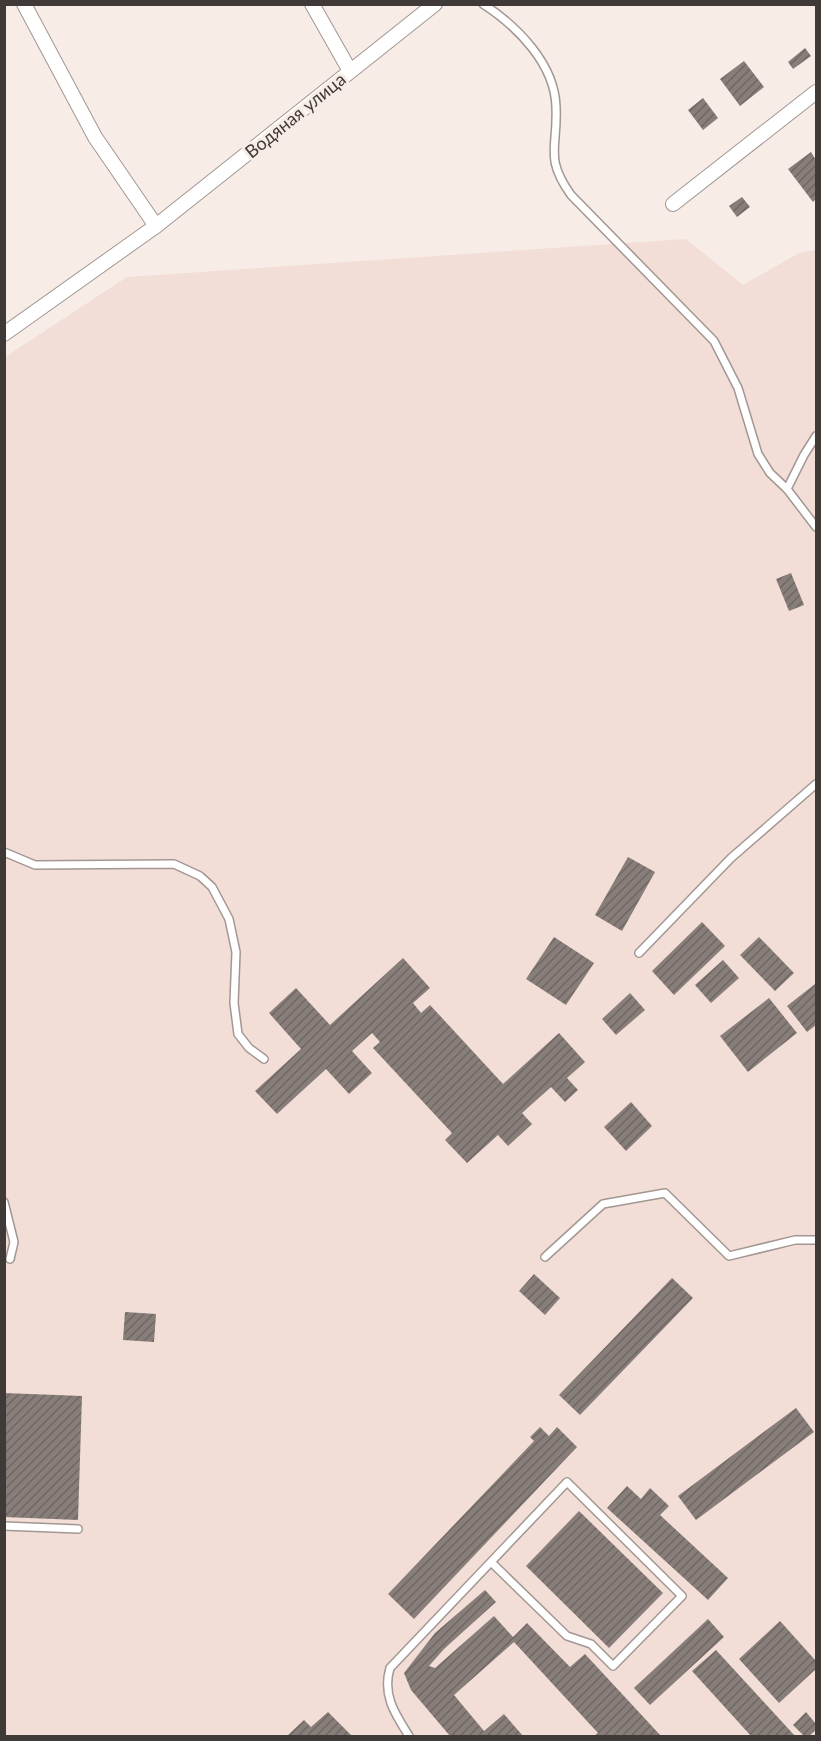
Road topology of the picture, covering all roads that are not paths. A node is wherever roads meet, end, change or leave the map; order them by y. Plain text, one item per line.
1 (24, 4) edge
2 (312, 4) edge
3 (435, 4) edge
4 (483, 4) edge
5 (350, 71) junction
6 (816, 92) edge
7 (673, 204) dead end
8 (156, 226) junction
9 (4, 334) edge
10 (816, 436) edge
11 (787, 489) junction
12 (816, 527) edge
13 (816, 784) edge
14 (4, 852) edge
15 (639, 953) dead end
16 (264, 1059) dead end
17 (4, 1202) edge
18 (816, 1240) edge
19 (545, 1257) dead end
20 (10, 1259) dead end
21 (4, 1526) edge
22 (78, 1529) dead end
23 (491, 1562) junction
24 (409, 1737) edge

1 - 8 street
2 - 5 street
3 - 5 street, Водяная улица
4 - 11 lane
5 - 8 street, Водяная улица
6 - 7 street
8 - 9 street, Водяная улица
10 - 11 lane
11 - 12 lane
13 - 15 lane
14 - 16 lane
17 - 20 lane
18 - 19 lane
21 - 22 lane
23 - 23 lane
23 - 24 lane

